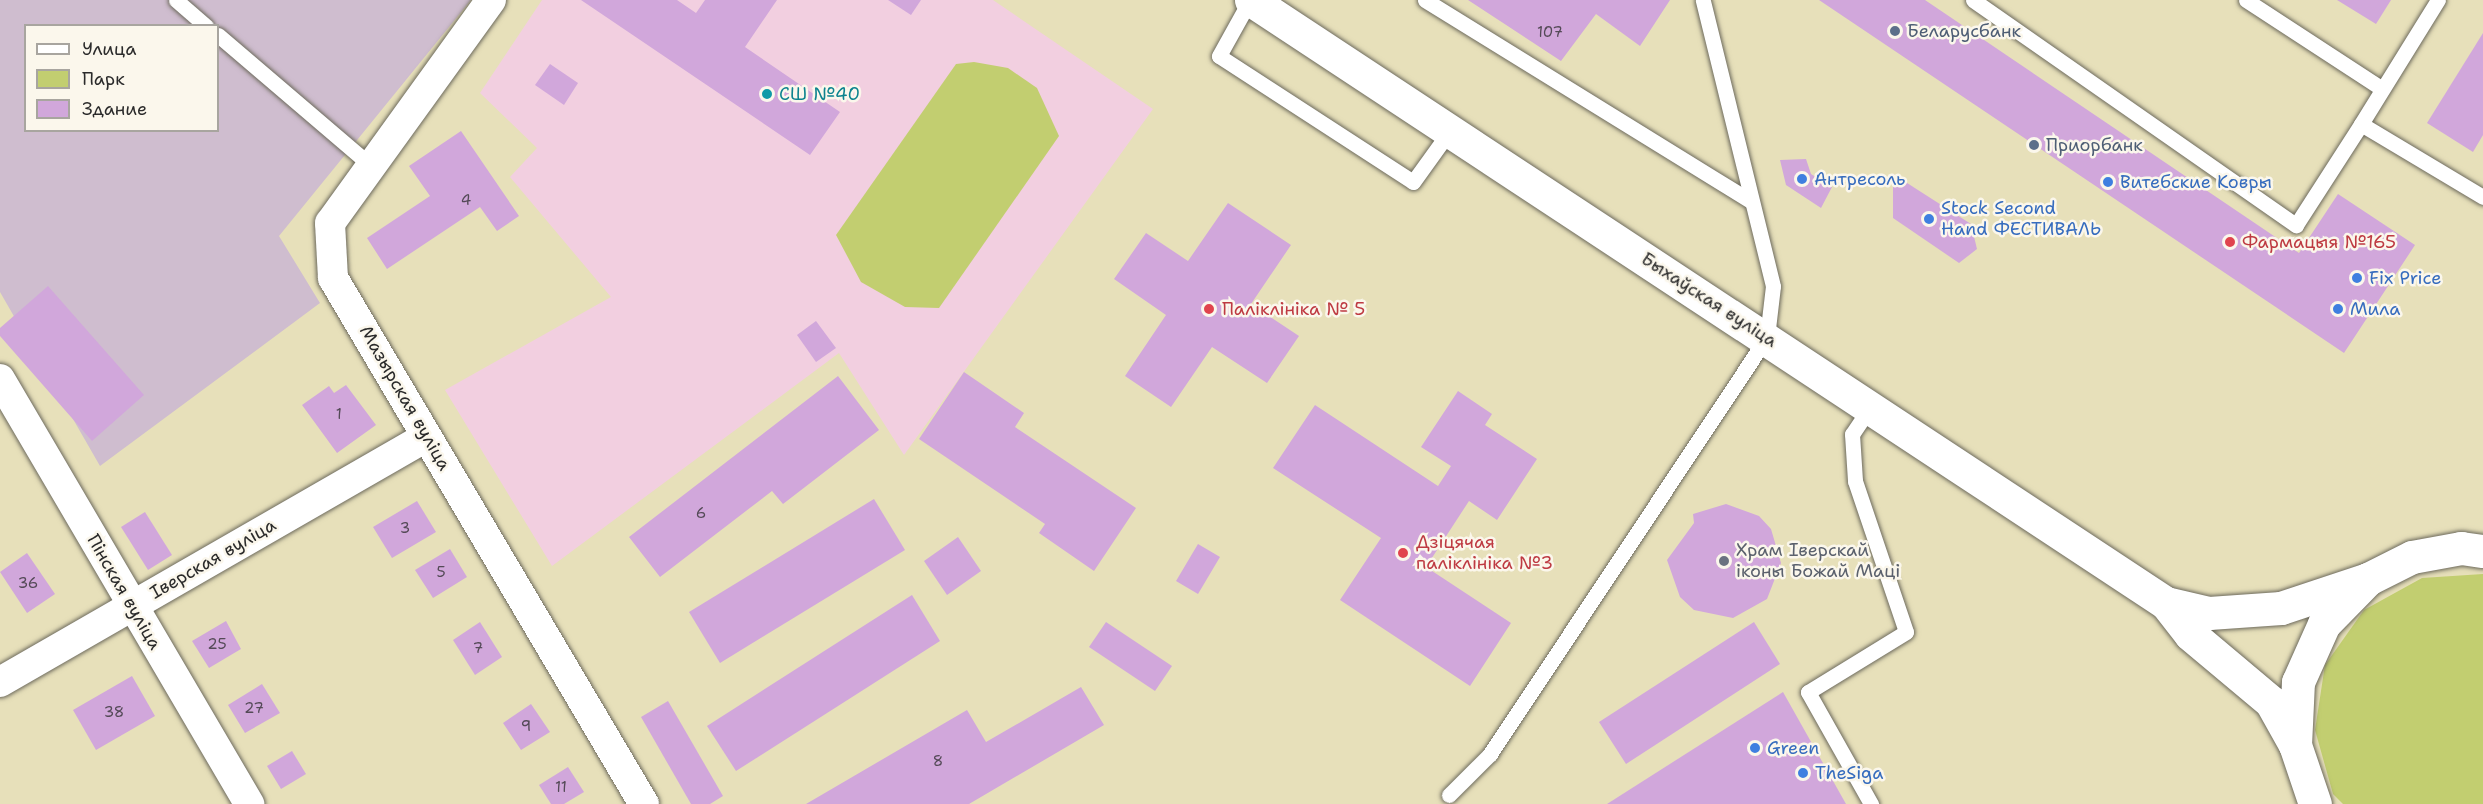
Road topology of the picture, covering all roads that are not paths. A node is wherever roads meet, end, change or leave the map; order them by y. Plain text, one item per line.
1 (176, 0) edge
2 (491, 0) edge
3 (1250, 0) edge
4 (1425, 0) edge
5 (1703, 0) edge
6 (1973, 0) edge
7 (2246, 0) edge
8 (2438, 0) edge
9 (204, 24) edge
10 (219, 36) edge
11 (2381, 88) junction
12 (2361, 124) junction
13 (1449, 132) junction
14 (369, 164) junction
15 (2483, 196) edge
16 (1750, 201) junction
17 (1767, 337) junction
18 (0, 379) edge
19 (1871, 406) junction
20 (426, 436) junction
21 (2476, 546) edge
22 (2368, 579) junction
23 (2166, 603) junction
24 (131, 605) junction
25 (0, 682) edge
26 (2295, 745) junction
27 (1449, 795) dead end
28 (249, 804) edge
29 (644, 804) edge
30 (1871, 804) edge
31 (2315, 804) edge

1 - 9 lane
2 - 14 street, Мазырская вуліца
3 - 13 main road, Быхаўская вуліца
3 - 13 lane
4 - 16 lane
5 - 16 lane
6 - 12 lane
7 - 11 lane
8 - 11 lane
10 - 14 lane
11 - 12 lane
12 - 15 lane
13 - 17 main road, Быхаўская вуліца
14 - 20 street, Мазырская вуліца
16 - 17 lane
17 - 19 main road, Быхаўская вуліца
17 - 27 lane
18 - 24 street, Пінская вуліца
19 - 23 main road, Быхаўская вуліца
19 - 30 lane
20 - 24 street, Іверская вуліца
20 - 29 street, Мазырская вуліца
21 - 22 main road
22 - 23 main road, Быхаўская вуліца
22 - 26 main road
23 - 26 main road, Быхаўская вуліца
24 - 25 street, Іверская вуліца
24 - 28 street, Пінская вуліца
26 - 31 main road

